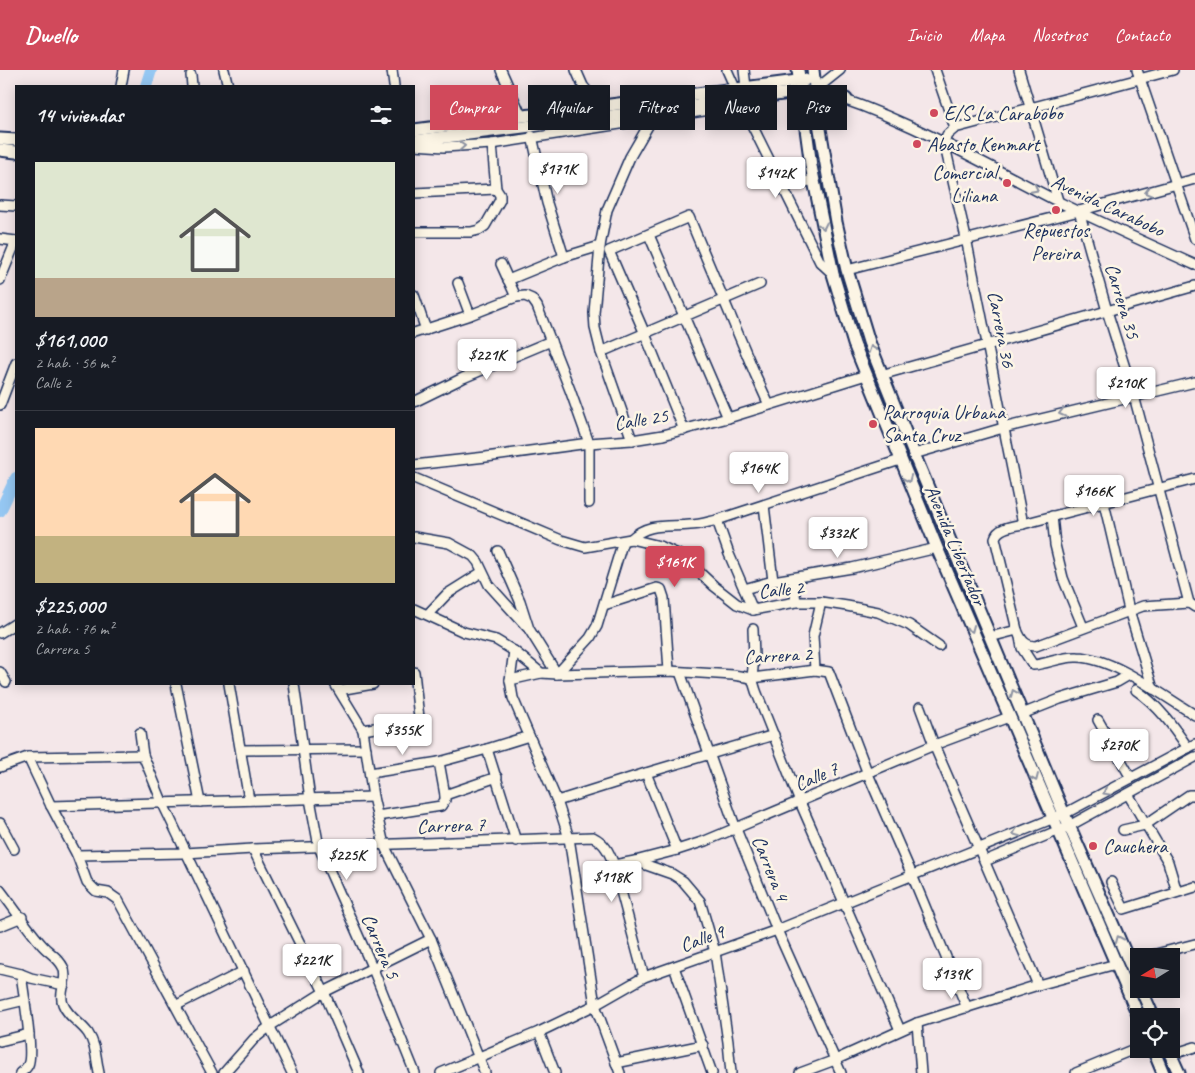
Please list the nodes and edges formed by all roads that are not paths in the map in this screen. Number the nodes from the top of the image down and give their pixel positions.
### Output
1 (124, 70) edge
2 (224, 70) edge
3 (392, 70) edge
4 (501, 70) edge
5 (576, 70) edge
6 (727, 70) edge
7 (744, 70) edge
8 (840, 70) edge
9 (935, 70) edge
10 (1019, 70) edge
11 (1137, 70) edge
12 (1173, 70) edge
13 (816, 72) edge
14 (191, 75) dead end
15 (1139, 80) junction
16 (799, 81) edge
17 (121, 85) edge
18 (192, 85) edge
19 (228, 85) edge
20 (394, 85) edge
21 (583, 85) edge
22 (738, 85) edge
23 (740, 85) edge
24 (760, 85) edge
25 (816, 85) edge
26 (822, 85) edge
27 (705, 91) edge
28 (787, 93) joint
29 (777, 96) edge
30 (847, 99) edge
31 (610, 104) edge
32 (1030, 108) junction
33 (528, 114) edge
34 (520, 115) junction
35 (620, 122) edge
36 (955, 128) junction
37 (415, 130) edge
38 (646, 130) edge
39 (754, 130) edge
40 (821, 130) edge
41 (532, 136) junction
42 (0, 139) edge
43 (15, 140) edge
44 (415, 141) edge
45 (944, 142) junction
46 (492, 144) junction
47 (415, 145) edge
48 (0, 150) edge
49 (15, 152) edge
50 (1195, 179) edge
51 (814, 181) junction
52 (781, 183) junction
53 (1176, 184) junction
54 (496, 189) junction
55 (415, 193) edge
56 (1058, 201) junction
57 (0, 205) edge
58 (15, 206) edge
59 (1079, 211) junction
60 (1061, 214) junction
61 (415, 232) edge
62 (649, 235) junction
63 (966, 238) junction
64 (0, 239) edge
65 (1195, 239) edge
66 (15, 241) edge
67 (15, 243) edge
68 (600, 246) junction
69 (564, 257) junction
70 (501, 264) dead end
71 (1195, 265) edge
72 (847, 270) junction
73 (833, 274) junction
74 (0, 280) edge
75 (508, 280) junction
76 (458, 283) dead end
77 (760, 284) dead end
78 (1195, 286) edge
79 (516, 297) junction
80 (415, 298) edge
81 (723, 300) junction
82 (1108, 311) junction
83 (470, 315) junction
84 (684, 317) junction
85 (426, 330) junction
86 (415, 334) edge
87 (645, 334) junction
88 (551, 341) junction
89 (988, 344) junction
90 (600, 352) junction
91 (15, 366) edge
92 (866, 375) junction
93 (881, 375) junction
94 (1195, 382) edge
95 (1134, 396) junction
96 (415, 402) edge
97 (0, 405) edge
98 (769, 405) junction
99 (728, 418) junction
100 (1004, 428) junction
101 (684, 430) junction
102 (632, 440) junction
103 (588, 443) junction
104 (914, 454) junction
105 (900, 460) junction
106 (415, 465) edge
107 (415, 478) edge
108 (1195, 479) edge
109 (1159, 488) junction
110 (588, 503) dead end
111 (1104, 503) junction
112 (764, 505) junction
113 (1052, 516) junction
114 (717, 520) junction
115 (1023, 524) junction
116 (415, 537) edge
117 (627, 540) junction
118 (937, 548) junction
119 (498, 551) dead end
120 (482, 572) junction
121 (793, 578) junction
122 (773, 581) junction
123 (744, 589) junction
124 (796, 602) junction
125 (822, 602) junction
126 (604, 605) junction
127 (1192, 605) edge
128 (415, 609) edge
129 (753, 610) junction
130 (1129, 610) junction
131 (428, 614) junction
132 (15, 624) edge
133 (1083, 628) junction
134 (529, 629) junction
135 (753, 629) dead end
136 (0, 633) edge
137 (1019, 634) junction
138 (990, 637) junction
139 (939, 646) dead end
140 (514, 651) junction
141 (815, 670) junction
142 (669, 671) junction
143 (0, 672) edge
144 (680, 672) junction
145 (541, 673) junction
146 (557, 674) junction
147 (1129, 675) junction
148 (752, 678) junction
149 (510, 680) junction
150 (6, 682) dead end
151 (415, 684) edge
152 (176, 685) edge
153 (229, 685) edge
154 (294, 685) edge
155 (362, 685) edge
156 (337, 687) edge
157 (1153, 689) junction
158 (1136, 690) dead end
159 (920, 707) dead end
160 (1022, 714) junction
161 (1195, 715) edge
162 (1008, 717) junction
163 (1098, 720) dead end
164 (363, 730) junction
165 (140, 733) dead end
166 (774, 735) junction
167 (529, 736) junction
168 (934, 745) junction
169 (1192, 746) edge
170 (366, 749) junction
171 (487, 749) junction
172 (242, 750) junction
173 (304, 750) junction
174 (143, 755) junction
175 (710, 755) junction
176 (28, 757) junction
177 (1195, 757) edge
178 (440, 762) junction
179 (0, 767) edge
180 (370, 773) junction
181 (646, 773) junction
182 (868, 774) junction
183 (497, 777) junction
184 (1131, 778) junction
185 (1128, 794) junction
186 (445, 795) junction
187 (1195, 795) edge
188 (373, 797) junction
189 (310, 799) junction
190 (249, 800) junction
191 (200, 802) junction
192 (556, 802) junction
193 (800, 802) junction
194 (163, 804) junction
195 (52, 806) junction
196 (377, 816) junction
197 (1058, 816) junction
198 (0, 823) edge
199 (1145, 825) junction
200 (1064, 828) junction
201 (736, 829) junction
202 (1123, 830) dead end
203 (569, 838) junction
204 (516, 841) junction
205 (384, 845) junction
206 (319, 847) junction
207 (980, 848) junction
208 (14, 849) dead end
209 (253, 849) junction
210 (678, 850) junction
211 (185, 853) junction
212 (78, 855) junction
213 (635, 860) junction
214 (985, 861) junction
215 (614, 865) junction
216 (912, 875) junction
217 (1111, 882) dead end
218 (1195, 887) edge
219 (0, 890) edge
220 (1177, 892) junction
221 (844, 903) junction
222 (22, 917) junction
223 (0, 926) edge
224 (777, 930) junction
225 (431, 939) junction
226 (1195, 944) edge
227 (1179, 948) edge
228 (715, 952) junction
229 (1130, 952) edge
230 (1116, 964) junction
231 (674, 967) junction
232 (0, 968) edge
233 (373, 969) junction
234 (244, 971) junction
235 (21, 974) junction
236 (644, 978) junction
237 (64, 985) junction
238 (1038, 985) junction
239 (324, 992) junction
240 (25, 1000) junction
241 (176, 1005) junction
242 (595, 1005) junction
243 (0, 1006) edge
244 (967, 1008) junction
245 (1135, 1008) edge
246 (917, 1023) junction
247 (270, 1026) junction
248 (900, 1030) junction
249 (538, 1032) junction
250 (29, 1034) junction
251 (0, 1041) edge
252 (703, 1045) junction
253 (1195, 1047) edge
254 (1180, 1050) edge
255 (1130, 1051) edge
256 (479, 1058) junction
257 (1156, 1058) edge
258 (1172, 1058) edge
259 (835, 1060) junction
260 (616, 1063) junction
261 (20, 1073) edge
262 (100, 1073) edge
263 (212, 1073) edge
264 (224, 1073) edge
265 (292, 1073) edge
266 (359, 1073) edge
267 (415, 1073) edge
268 (441, 1073) edge
269 (485, 1073) edge
270 (555, 1073) edge
271 (620, 1073) edge
272 (712, 1073) edge
273 (731, 1073) edge
274 (800, 1073) edge
275 (840, 1073) edge
276 (921, 1073) edge
277 (1076, 1073) edge
278 (1163, 1073) edge
279 (1179, 1073) edge

1 - 17 street
2 - 19 street
3 - 20 street
4 - 34 street
5 - 21 street
6 - 22 street
7 - 23 street
8 - 26 street
9 - 36 street
10 - 32 street
11 - 15 street
12 - 15 street
13 - 16 main road
13 - 25 main road, Avenida Libertador
14 - 18 street
15 - 32 street
15 - 53 street
16 - 24 main road
16 - 51 main road, Avenida Libertador
27 - 31 main road
28 - 29 street
28 - 44 main road
30 - 45 street, Avenida Carabobo
32 - 36 street
32 - 56 street
33 - 34 main road
34 - 37 main road
35 - 41 street
36 - 45 street
38 - 68 street
39 - 52 street
40 - 72 main road, Avenida Libertador
41 - 46 street
41 - 69 street
42 - 43 main road
45 -> 56 street, Avenida Carabobo
45 - 63 street, Carrera 36
47 -> 46 street
46 - 54 street
48 - 49 main road
50 - 53 street
51 - 52 street
51 -> 73 main road, Avenida Libertador
52 - 73 street
53 -> 59 street
53 - 65 street
54 - 55 street
54 - 61 street
56 - 59 street, Avenida Carabobo
56 - 60 street
57 - 58 street
59 - 60 street
59 - 71 street, Avenida Carabobo
59 - 82 street, Carrera 35
60 - 63 street
62 - 81 street
62 - 84 street
62 - 87 street
63 - 72 street
63 - 89 street, Carrera 36
64 - 66 street
67 - 74 street
68 - 69 street
68 - 90 street
69 - 75 street
70 - 75 street
93 -> 72 main road, Avenida Libertador
73 - 92 main road, Avenida Libertador
75 - 79 street
76 - 83 street
77 - 81 street
78 - 82 street
79 - 83 street
79 - 88 street
80 - 85 street
81 - 84 street
81 - 98 street
82 - 89 street
82 - 95 street, Carrera 35
83 - 85 street
84 - 87 street
84 - 99 street
85 - 86 street
87 - 90 street
87 - 101 street
88 - 96 street
88 - 103 street
89 - 93 street
89 - 100 street, Carrera 36
90 - 102 street
91 - 97 street
92 - 98 street, Calle 25
92 - 105 main road, Avenida Libertador
93 - 104 main road, Avenida Libertador
94 - 95 street
95 -> 100 street
95 - 109 street, Carrera 35
98 - 99 street, Calle 25
99 - 101 street, Calle 25
100 - 104 street
100 - 115 street, Carrera 36
101 - 102 street, Calle 25
102 - 103 street, Calle 25
103 - 106 street, Calle 25
103 - 110 street
104 - 138 main road, Avenida Libertador
105 - 112 street
105 -> 118 main road, Avenida Libertador
107 - 117 street, Calle 2
108 - 109 street
109 - 111 street
109 - 127 street, Carrera 35
111 - 113 street
111 - 130 street
112 - 114 street
112 - 122 street
113 - 115 street
113 - 133 street
114 - 117 street
114 - 123 street
115 - 137 street
116 - 120 street
117 - 126 street
117 - 129 street, Calle 2
118 - 121 street
118 -> 162 main road, Avenida Libertador
119 - 134 street
120 - 131 street
120 - 134 street
121 - 122 street
121 - 124 street
122 - 123 street
123 - 129 street
124 - 125 street, Calle 2
124 - 129 street, Calle 2
125 - 139 street, Calle 2
125 - 141 street
126 - 142 street
126 - 146 street
127 - 130 street
128 - 131 street
130 - 133 street
130 - 157 street
131 - 140 street
132 - 136 street
133 - 137 street
134 - 146 street
135 - 148 street
137 - 138 street
137 - 147 street
160 -> 138 main road, Avenida Libertador
140 - 145 street
140 - 149 street
141 - 148 street, Carrera 2
141 - 182 street, Carrera 2
142 - 144 street, Carrera 2
142 - 146 street, Carrera 2
143 - 150 street
144 - 148 street, Carrera 2
144 - 175 street, Carrera 4
145 - 146 street, Carrera 2
145 - 149 street, Carrera 2
147 - 157 street
147 - 160 street
148 - 166 street
149 - 167 street
151 - 164 street
152 - 191 street
153 - 172 street
154 - 173 street, Carrera 5
155 - 156 street
156 - 164 street
157 - 161 street
158 - 169 street
159 - 168 street
160 - 197 main road, Avenida Libertador
162 - 168 street, Calle 7
162 -> 197 main road, Avenida Libertador
163 - 184 street
164 - 170 street
165 - 174 street
166 - 175 street
166 - 193 street
167 - 171 street
167 - 192 street
168 - 182 street, Calle 7
168 - 207 street
169 - 184 street, Calle 9
170 - 173 street
170 - 180 street
171 - 178 street
171 - 183 street
172 - 173 street
172 - 190 street
173 - 189 street, Carrera 5
174 - 176 street
174 - 194 street
175 - 181 street
175 - 201 street, Carrera 4
176 - 179 street
176 - 195 street
177 - 185 street
178 - 180 street
178 - 186 street
180 - 188 street
181 - 192 street
181 - 210 street
182 - 193 street, Calle 7
182 - 216 street, Carrera 2
183 - 186 street
183 - 204 street
184 -> 197 street, Calle 9
185 - 199 street
185 - 200 street
186 - 196 street
187 - 199 street
188 - 189 street
188 - 196 street
189 - 190 street
189 - 206 street, Carrera 5
190 - 191 street
191 - 194 street
192 - 203 street
193 - 201 street, Calle 7
193 - 221 street
194 - 195 street
194 - 211 street
195 - 212 street
196 - 205 street
197 - 200 main road, Avenida Libertador
197 -> 207 street, Calle 9
198 - 208 street
199 - 202 street
199 - 220 street
200 - 214 street
229 -> 200 main road, Avenida Libertador
200 - 230 main road, Avenida Libertador
201 - 210 street, Calle 7
201 - 224 street, Carrera 4
203 - 204 street, Carrera 7
203 - 215 street, Carrera 7
203 - 242 street
204 - 205 street, Carrera 7
205 - 206 street, Carrera 7
205 - 225 street
206 - 209 street, Carrera 7
206 - 233 street, Carrera 5
207 - 214 street
207 - 216 street, Calle 9
209 - 211 street, Carrera 7
209 - 239 street
210 - 213 street, Calle 7
211 - 212 street, Carrera 7
211 - 234 street
212 - 241 street
213 - 215 street
213 - 228 street
214 - 238 street
215 - 236 street
216 - 221 street, Calle 9
216 - 244 street, Carrera 2
217 - 220 street
218 - 220 street
219 - 222 street
221 - 224 street, Calle 9
221 - 248 street
222 - 223 street
222 - 237 street
224 - 228 street, Calle 9
224 - 259 street, Carrera 4
225 - 233 street
225 - 256 street
226 - 227 street
228 - 231 street, Calle 9
228 - 273 street
230 - 238 street
230 - 245 main road, Avenida Libertador
231 - 236 street, Calle 9
231 - 252 street
232 - 235 street
233 - 239 street
233 - 267 street, Carrera 5
234 - 241 street
234 - 247 street
235 - 237 street
235 - 240 street
236 - 242 street, Calle 9
237 - 262 street
238 - 244 street
239 - 247 street
239 - 266 street
240 - 243 street
240 - 250 street
241 - 263 street
242 - 249 street, Calle 9
242 - 260 street
244 - 246 street
246 - 248 street
246 - 276 street
247 - 264 street
247 - 265 street
248 - 259 street
249 - 256 street, Calle 9
249 - 270 street
250 - 251 street
250 - 261 street
252 - 260 street
252 - 272 street
253 - 254 street
255 - 277 street
256 - 268 street, Calle 9
256 - 269 street
257 - 278 main road
258 - 279 main road
259 - 274 street
259 - 275 street, Carrera 4
260 - 271 street

